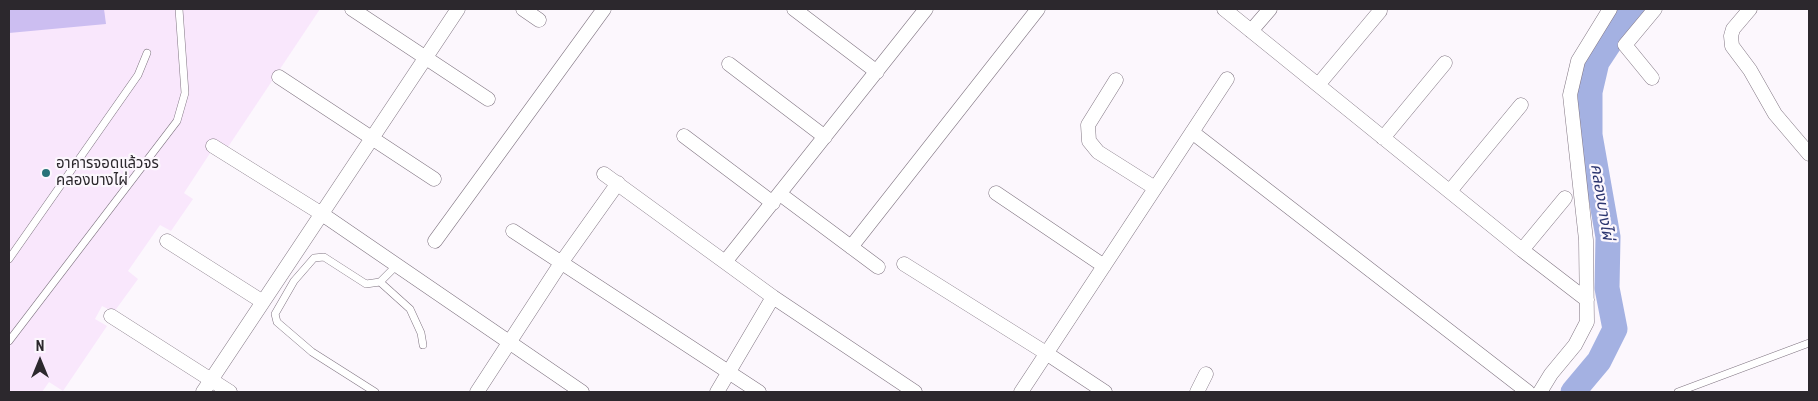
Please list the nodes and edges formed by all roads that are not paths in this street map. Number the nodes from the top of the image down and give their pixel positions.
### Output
1 (179, 9) edge
2 (352, 9) edge
3 (458, 9) edge
4 (523, 9) edge
5 (604, 9) edge
6 (794, 9) edge
7 (926, 9) edge
8 (1038, 9) edge
9 (1224, 9) edge
10 (1270, 9) edge
11 (1610, 9) edge
12 (1655, 9) edge
13 (1750, 9) edge
14 (1380, 11) dead end
15 (539, 20) dead end
16 (1251, 31) junction
17 (148, 53) dead end
18 (427, 56) junction
19 (1445, 63) dead end
20 (729, 64) dead end
21 (876, 72) junction
22 (279, 77) dead end
23 (1652, 78) dead end
24 (1227, 79) dead end
25 (1116, 80) dead end
26 (1318, 85) junction
27 (488, 99) dead end
28 (1521, 105) dead end
29 (1192, 132) junction
30 (684, 136) dead end
31 (373, 137) junction
32 (825, 137) junction
33 (1383, 138) junction
34 (213, 146) dead end
35 (1809, 154) edge
36 (604, 174) dead end
37 (434, 179) dead end
38 (618, 184) junction
39 (1155, 188) junction
40 (1450, 191) junction
41 (996, 193) dead end
42 (776, 198) junction
43 (1565, 198) dead end
44 (322, 214) junction
45 (513, 232) dead end
46 (167, 241) dead end
47 (435, 241) dead end
48 (851, 247) junction
49 (1522, 250) junction
50 (9, 259) edge
51 (724, 262) junction
52 (561, 263) junction
53 (904, 264) dead end
54 (396, 265) junction
55 (1104, 266) junction
56 (878, 267) dead end
57 (380, 282) junction
58 (773, 297) junction
59 (1587, 300) junction
60 (263, 302) junction
61 (111, 316) dead end
62 (9, 341) edge
63 (509, 341) junction
64 (1809, 343) edge
65 (423, 345) dead end
66 (1046, 353) junction
67 (729, 372) junction
68 (1206, 374) dead end
69 (211, 380) junction
70 (203, 392) edge
71 (230, 392) edge
72 (375, 392) edge
73 (476, 392) edge
74 (582, 392) edge
75 (718, 392) edge
76 (759, 392) edge
77 (915, 392) edge
78 (1021, 392) edge
79 (1105, 392) edge
80 (1197, 392) edge
81 (1528, 392) edge
82 (1540, 392) edge
83 (1678, 392) edge

1 - 62 lane
2 - 18 street
3 - 18 street
4 - 15 street
5 - 47 street
6 - 21 street
7 - 21 street
8 - 48 street
9 - 16 street
10 - 16 street
11 - 59 street
12 - 23 street
13 - 35 street
14 - 26 street
16 - 26 street
17 - 50 lane
18 - 27 street
18 - 31 street
19 - 33 street
20 - 32 street
21 - 32 street
22 - 31 street
24 - 29 street
25 - 39 street
26 - 33 street
28 - 40 street
29 - 39 street
29 - 81 street
30 - 42 street
31 - 37 street
31 - 44 street
32 - 42 street
33 - 40 street
34 - 44 street
36 - 38 street
38 - 51 street
38 - 52 street
39 - 55 street
40 - 49 street
41 - 55 street
42 - 48 street
42 - 51 street
43 - 49 street
44 - 54 street
44 - 60 street
45 - 52 street
46 - 60 street
48 - 56 street
49 - 59 street
51 - 58 street
52 - 63 street
52 - 67 street
53 - 66 street
54 - 57 lane
54 - 63 street
55 - 66 street
57 - 65 lane
57 - 72 lane
58 - 67 street
58 - 77 street
59 - 82 street
60 - 69 street
61 - 69 street
63 - 73 street
63 - 74 street
64 - 83 lane
66 - 78 street
66 - 79 street
67 - 75 street
67 - 76 street
68 - 80 street
69 - 70 street
69 - 71 street

